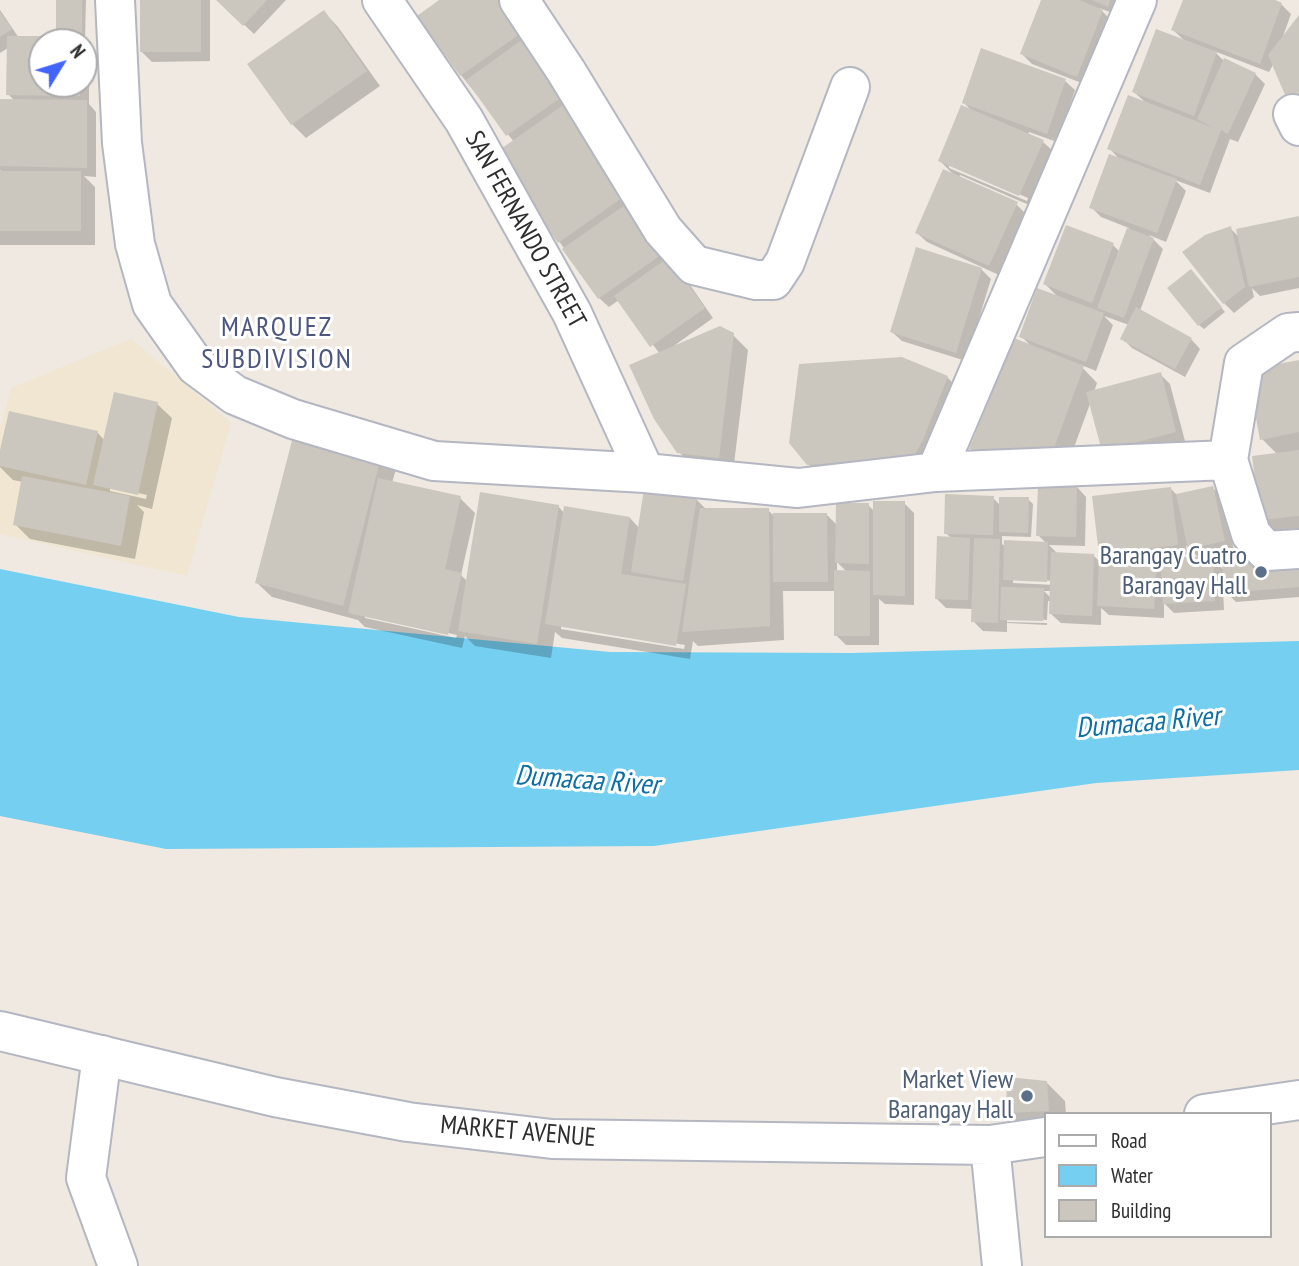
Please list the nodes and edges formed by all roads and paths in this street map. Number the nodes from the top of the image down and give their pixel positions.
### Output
1 (115, 0) edge
2 (382, 0) edge
3 (519, 0) edge
4 (1137, 0) edge
5 (850, 88) dead end
6 (1299, 332) edge
7 (1228, 460) junction
8 (936, 472) junction
9 (645, 473) junction
10 (1299, 549) edge
11 (0, 1031) edge
12 (102, 1055) junction
13 (1299, 1100) edge
14 (1217, 1112) edge
15 (1044, 1137) edge
16 (990, 1144) junction
17 (118, 1266) edge
18 (1002, 1266) edge

1 - 9 street
2 - 9 street, SAN FERNANDO STREET
3 - 5 street
4 - 8 street
6 - 7 street
7 - 8 street
7 - 10 street
8 - 9 street
11 - 12 street, MARKET AVENUE
12 - 16 street, MARKET AVENUE
12 - 17 street
13 - 14 street
15 - 16 street, MARKET AVENUE
16 - 18 street

